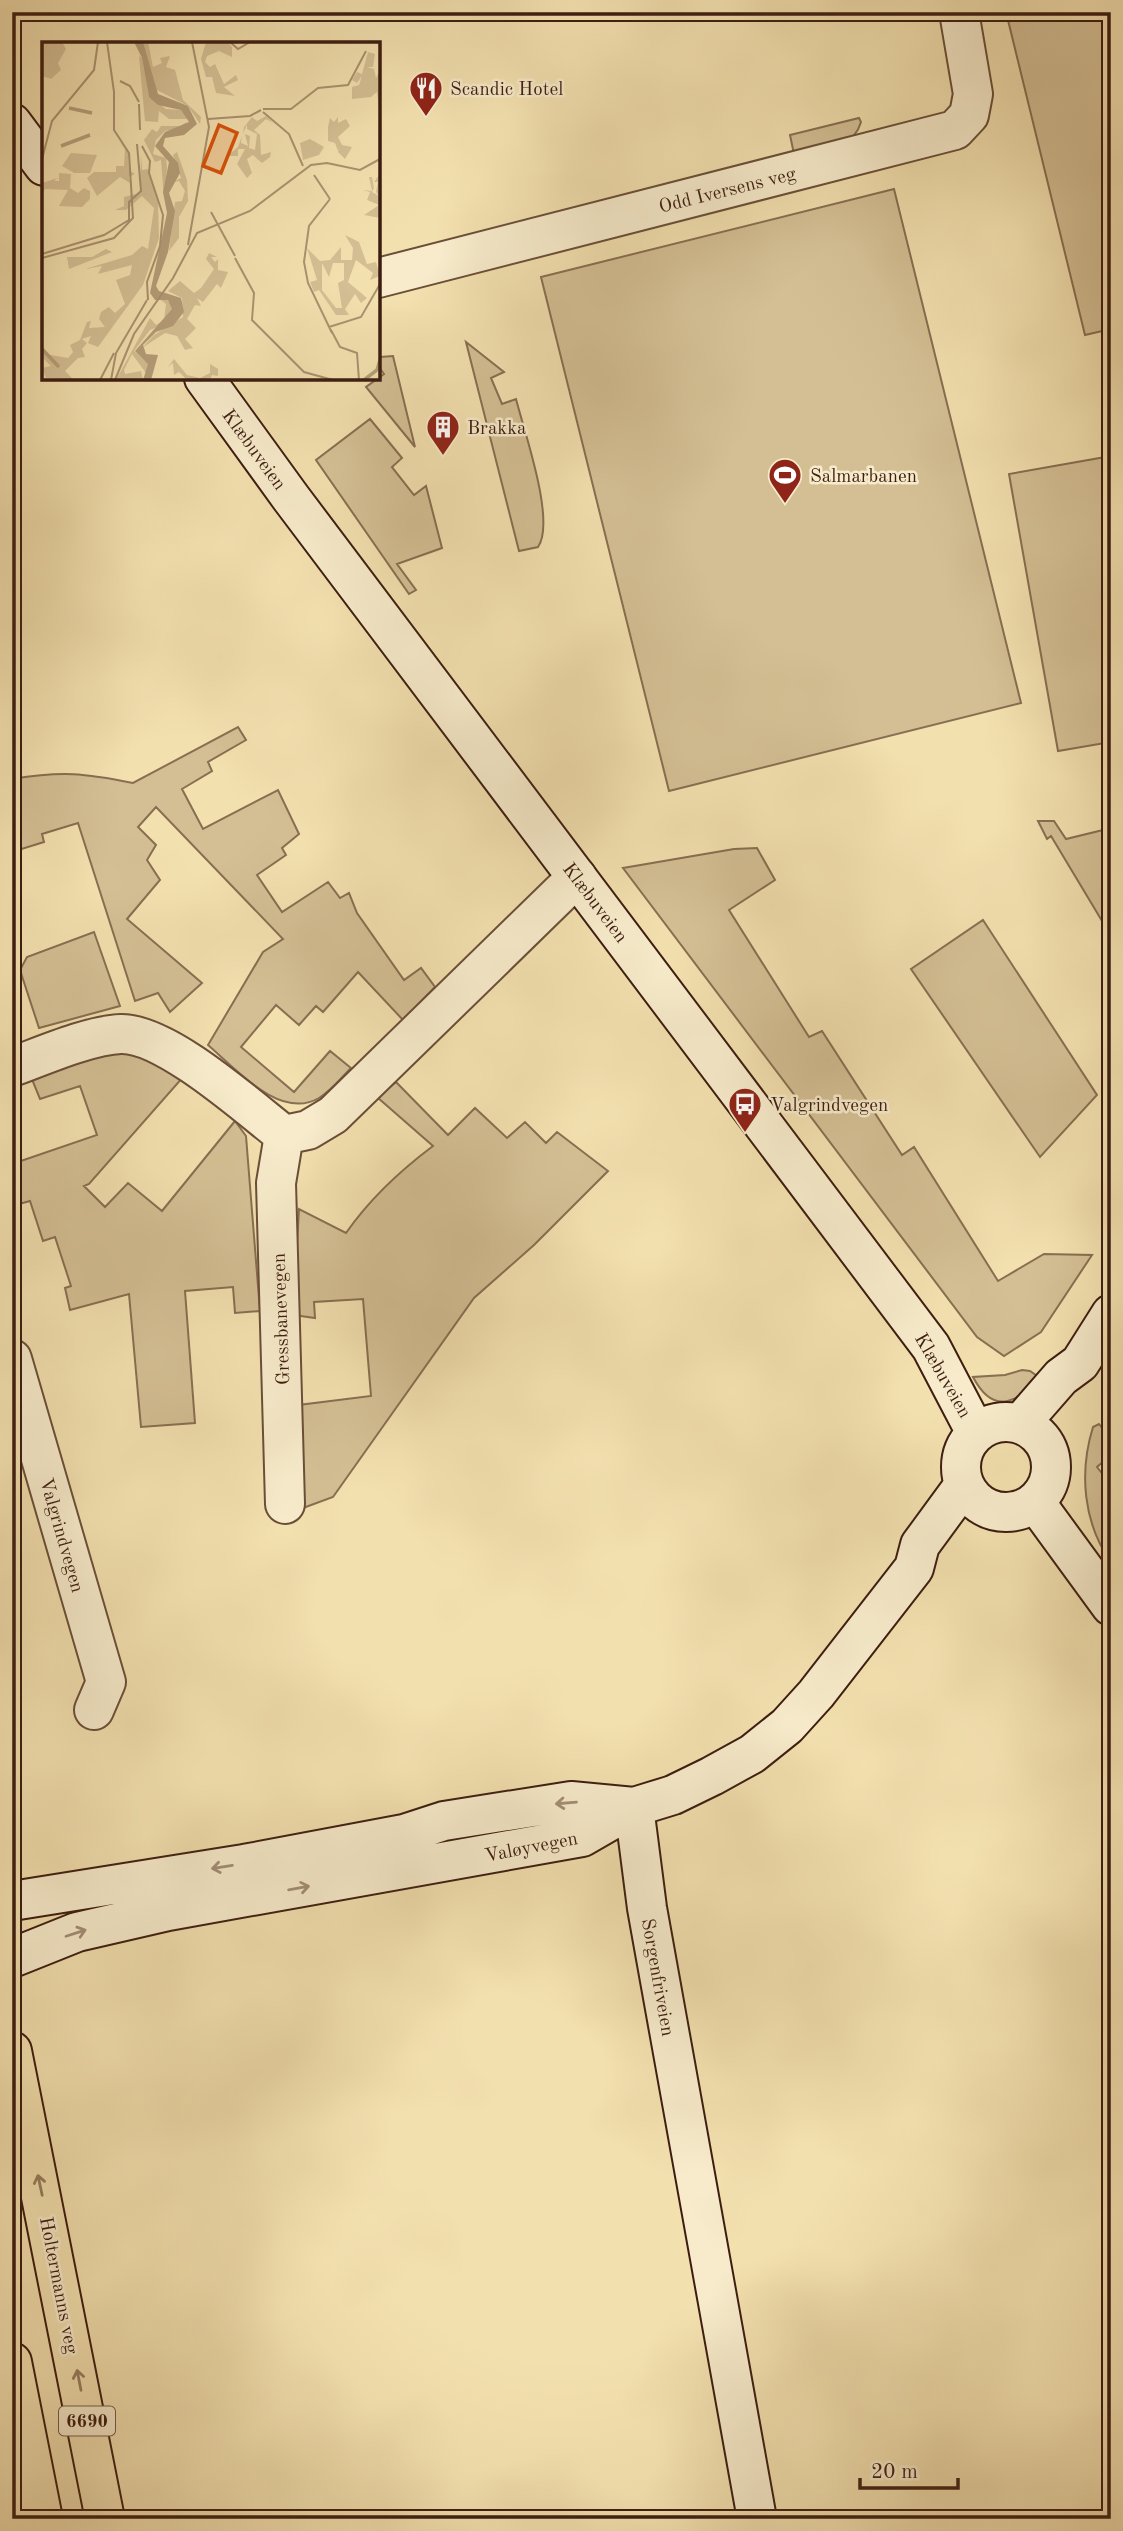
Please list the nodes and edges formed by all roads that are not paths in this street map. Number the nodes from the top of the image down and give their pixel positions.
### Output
1 (959, 12) edge
2 (12, 123) edge
3 (42, 163) edge
4 (380, 277) edge
5 (205, 380) edge
6 (577, 877) junction
7 (12, 1067) edge
8 (284, 1135) junction
9 (1111, 1314) edge
10 (12, 1359) edge
11 (976, 1433) junction
12 (1032, 1433) junction
13 (976, 1497) junction
14 (1035, 1502) junction
15 (285, 1504) dead end
16 (1111, 1606) edge
17 (94, 1710) dead end
18 (634, 1807) junction
19 (12, 1901) edge
20 (12, 1958) edge
21 (12, 2051) edge
22 (12, 2362) edge
23 (43, 2519) edge
24 (105, 2519) edge
25 (757, 2519) edge

1 - 4 street, Odd Iversens veg
2 - 3 street
5 - 6 street, Klæbuveien
6 - 8 street
6 - 11 street, Klæbuveien
7 - 8 street
8 - 15 street, Gressbanevegen
9 - 12 street
10 - 17 street, Valgrindvegen
11 - 12 street
11 - 13 street
12 - 14 street
13 - 14 street
13 - 18 street
14 - 16 street
18 -> 19 street, Valøyvegen
20 -> 18 street, Valøyvegen
18 - 25 street, Sorgenfriveien
24 -> 21 main road, Holtermanns veg / 6690
22 - 23 main road

